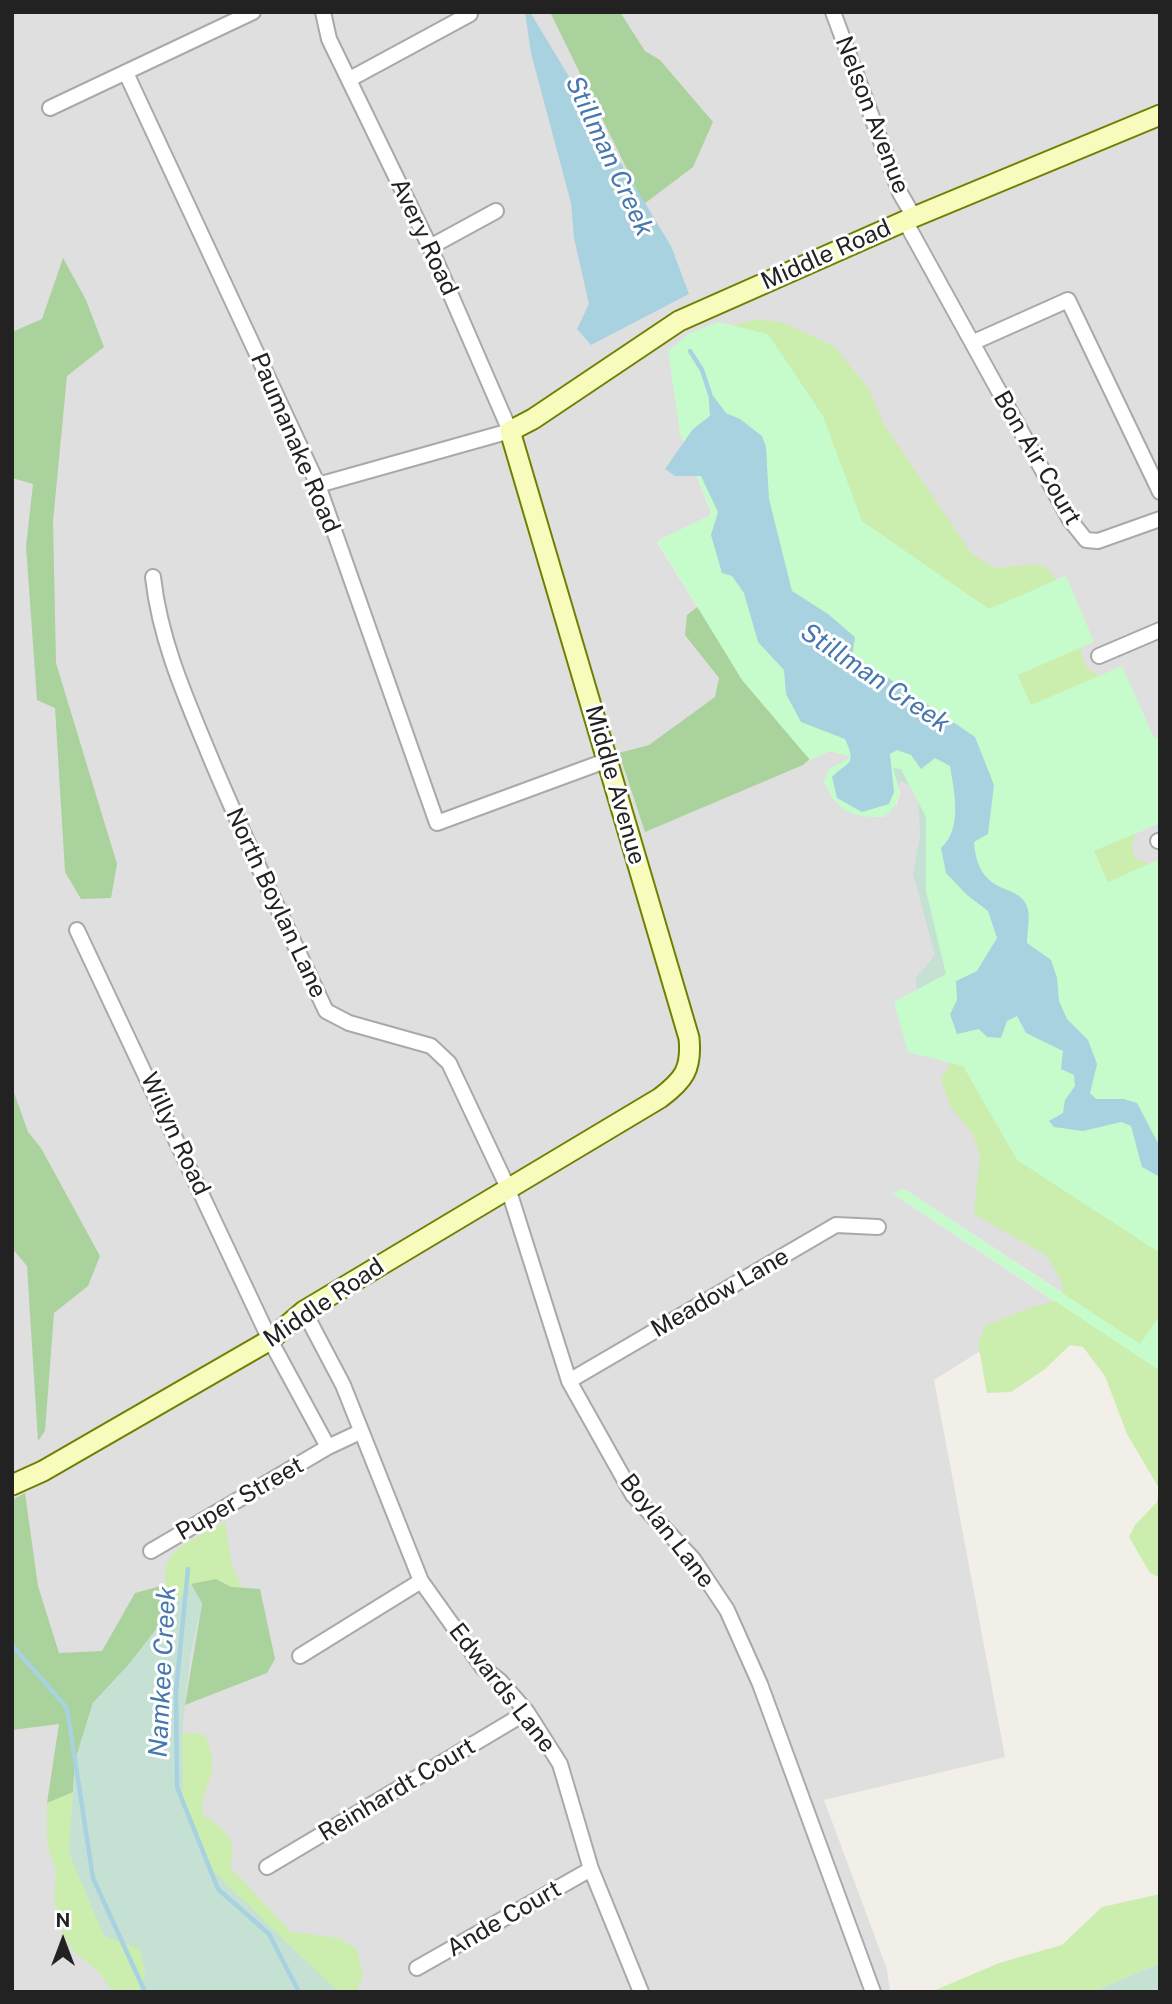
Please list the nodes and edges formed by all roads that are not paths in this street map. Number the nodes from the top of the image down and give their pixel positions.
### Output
1 (253, 12) edge
2 (323, 12) edge
3 (833, 12) edge
4 (470, 14) dead end
5 (126, 73) junction
6 (350, 79) junction
7 (50, 108) dead end
8 (1160, 115) edge
9 (496, 211) dead end
10 (909, 219) junction
11 (430, 247) junction
12 (974, 342) junction
13 (510, 430) junction
14 (318, 485) junction
15 (1160, 492) edge
16 (1160, 519) edge
17 (152, 577) dead end
18 (1160, 630) edge
19 (1098, 656) dead end
20 (608, 760) junction
21 (77, 930) dead end
22 (632, 1115) joint
23 (508, 1188) junction
24 (878, 1227) dead end
25 (304, 1311) junction
26 (270, 1340) junction
27 (569, 1381) junction
28 (360, 1432) junction
29 (328, 1447) junction
30 (12, 1485) edge
31 (151, 1550) dead end
32 (421, 1581) junction
33 (300, 1656) dead end
34 (527, 1712) junction
35 (267, 1867) dead end
36 (591, 1869) junction
37 (417, 1968) dead end
38 (641, 1992) edge
39 (873, 1992) edge

1 - 5 street
2 - 6 street, Avery Road
3 - 10 street, Nelson Avenue
4 - 6 street
5 - 7 street
5 - 14 street, Paumanake Road
6 - 11 street, Avery Road
8 - 10 main road, Middle Road
9 - 11 street
10 - 12 street, Nelson Avenue
10 - 13 main road, Middle Road
11 - 13 street, Avery Road
12 - 15 street
12 - 16 street, Bon Air Court
13 - 14 street
13 - 20 main road, Middle Avenue
14 - 20 street, Paumanake Road
17 - 23 street, North Boylan Lane
18 - 19 street
20 - 22 main road, Middle Avenue
21 - 26 street, Willyn Road
22 - 23 main road, Middle Road
23 - 25 main road, Middle Road
23 - 27 street, Boylan Lane
24 - 27 street, Meadow Lane
25 - 26 main road, Middle Road
25 - 28 street, Edwards Lane
26 - 29 street, Willyn Road
26 - 30 main road, Middle Road
27 - 39 street, Boylan Lane
28 - 29 street
28 - 32 street, Edwards Lane
29 - 31 street, Puper Street
32 - 33 street
32 - 34 street, Edwards Lane
34 - 35 street, Reinhardt Court
34 - 36 street, Edwards Lane
36 - 37 street, Ande Court
36 - 38 street, Edwards Lane

